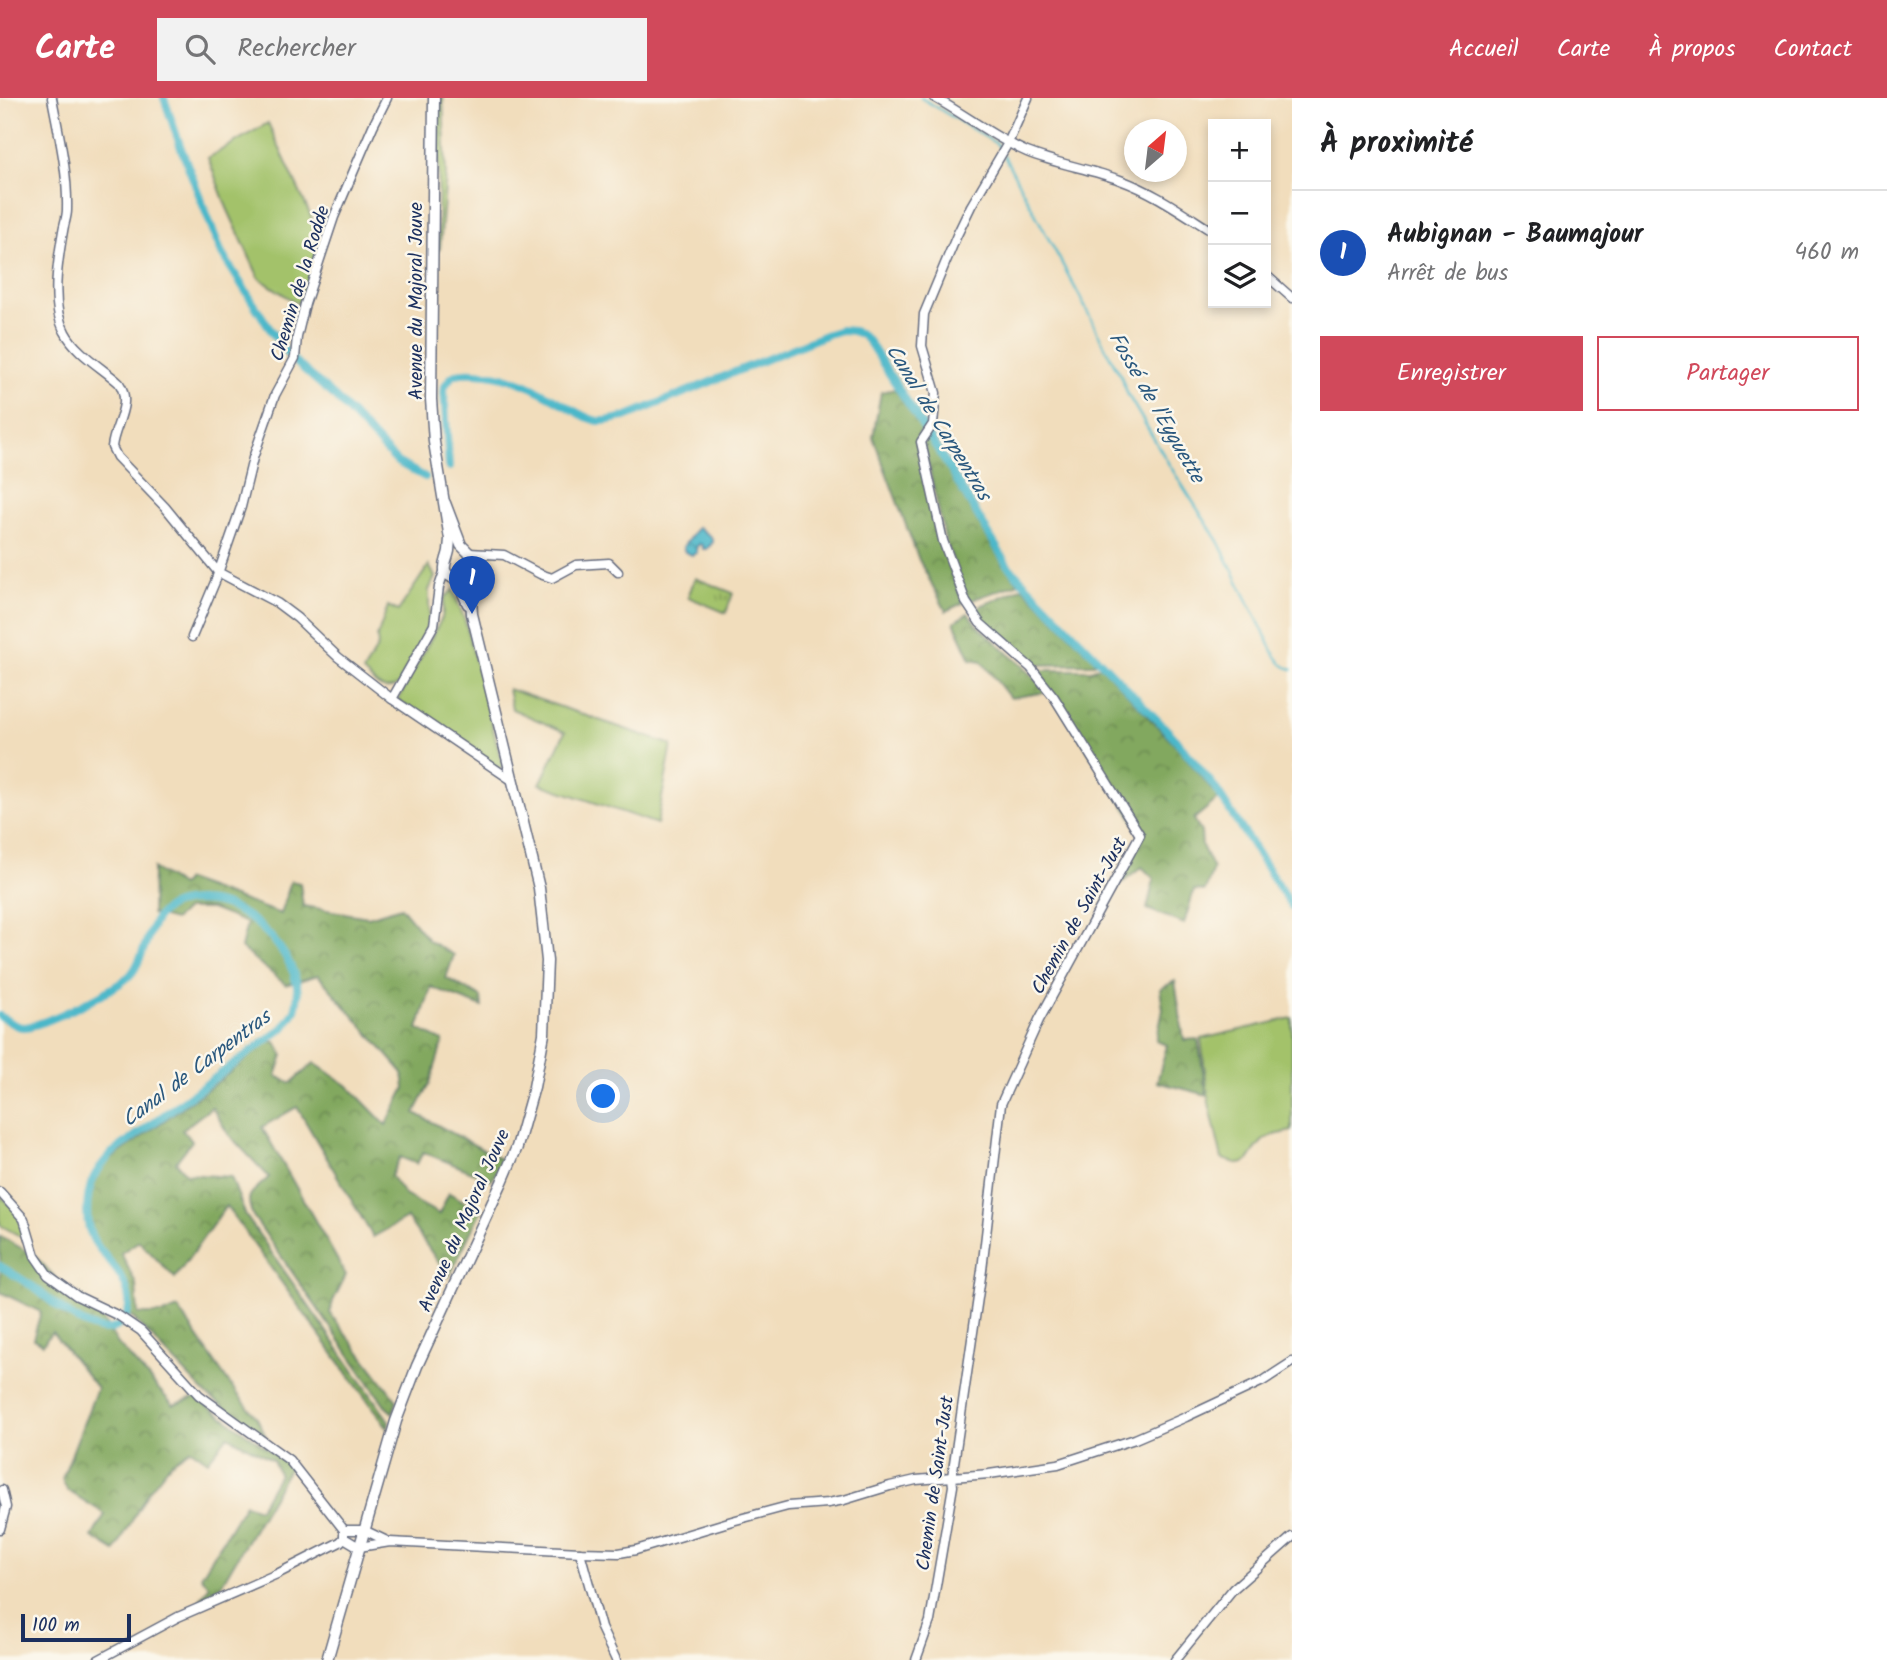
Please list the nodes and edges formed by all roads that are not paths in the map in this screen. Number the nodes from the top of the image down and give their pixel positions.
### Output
1 (52, 98) edge
2 (387, 98) edge
3 (435, 98) edge
4 (934, 98) edge
5 (1028, 98) edge
6 (1008, 143) junction
7 (1208, 229) edge
8 (1271, 279) edge
9 (1292, 298) edge
10 (445, 503) junction
11 (467, 552) junction
12 (449, 554) junction
13 (495, 555) junction
14 (445, 569) junction
15 (474, 570) junction
16 (218, 572) junction
17 (618, 572) dead end
18 (455, 580) junction
19 (438, 596) junction
20 (472, 614) junction
21 (192, 637) dead end
22 (392, 699) junction
23 (514, 781) junction
24 (0, 1192) edge
25 (1292, 1362) edge
26 (952, 1477) junction
27 (2, 1490) edge
28 (0, 1529) edge
29 (364, 1530) junction
30 (344, 1534) junction
31 (1292, 1538) edge
32 (390, 1542) junction
33 (359, 1545) junction
34 (580, 1552) junction
35 (98, 1660) edge
36 (327, 1660) edge
37 (616, 1660) edge
38 (916, 1660) edge
39 (1175, 1660) edge

1 - 16 street
2 - 16 street, Chemin de la Rodde
3 - 10 main road, Avenue du Majoral Jouve
4 - 6 street
5 - 6 street, Chemin de Saint-Just
6 - 7 street
6 - 26 street, Chemin de Saint-Just
8 - 9 street
10 - 11 main road, Avenue du Majoral Jouve
10 - 12 main road, Avenue du Majoral Jouve
11 - 12 main road
11 - 13 street
11 - 15 main road, Avenue du Majoral Jouve
12 - 14 main road, Avenue du Majoral Jouve
13 - 15 street
13 - 17 street
14 - 18 main road, Avenue du Majoral Jouve
14 - 19 street
15 - 18 main road
15 - 20 main road, Avenue du Majoral Jouve
16 - 21 street, Chemin de la Rodde
16 - 22 street
18 - 19 street
18 - 20 main road, Avenue du Majoral Jouve
19 - 22 street
20 - 23 main road, Avenue du Majoral Jouve
22 - 23 street
23 - 29 main road, Avenue du Majoral Jouve
24 - 30 street
25 - 26 street
26 - 34 street
26 - 38 street, Chemin de Saint-Just
27 - 28 street
29 - 30 street
29 - 32 street
29 - 33 main road, Avenue du Majoral Jouve
30 - 33 street
30 - 35 street
31 - 39 street
32 - 33 street
32 - 34 street
33 - 36 main road, Avenue du Majoral Jouve
34 - 37 street

